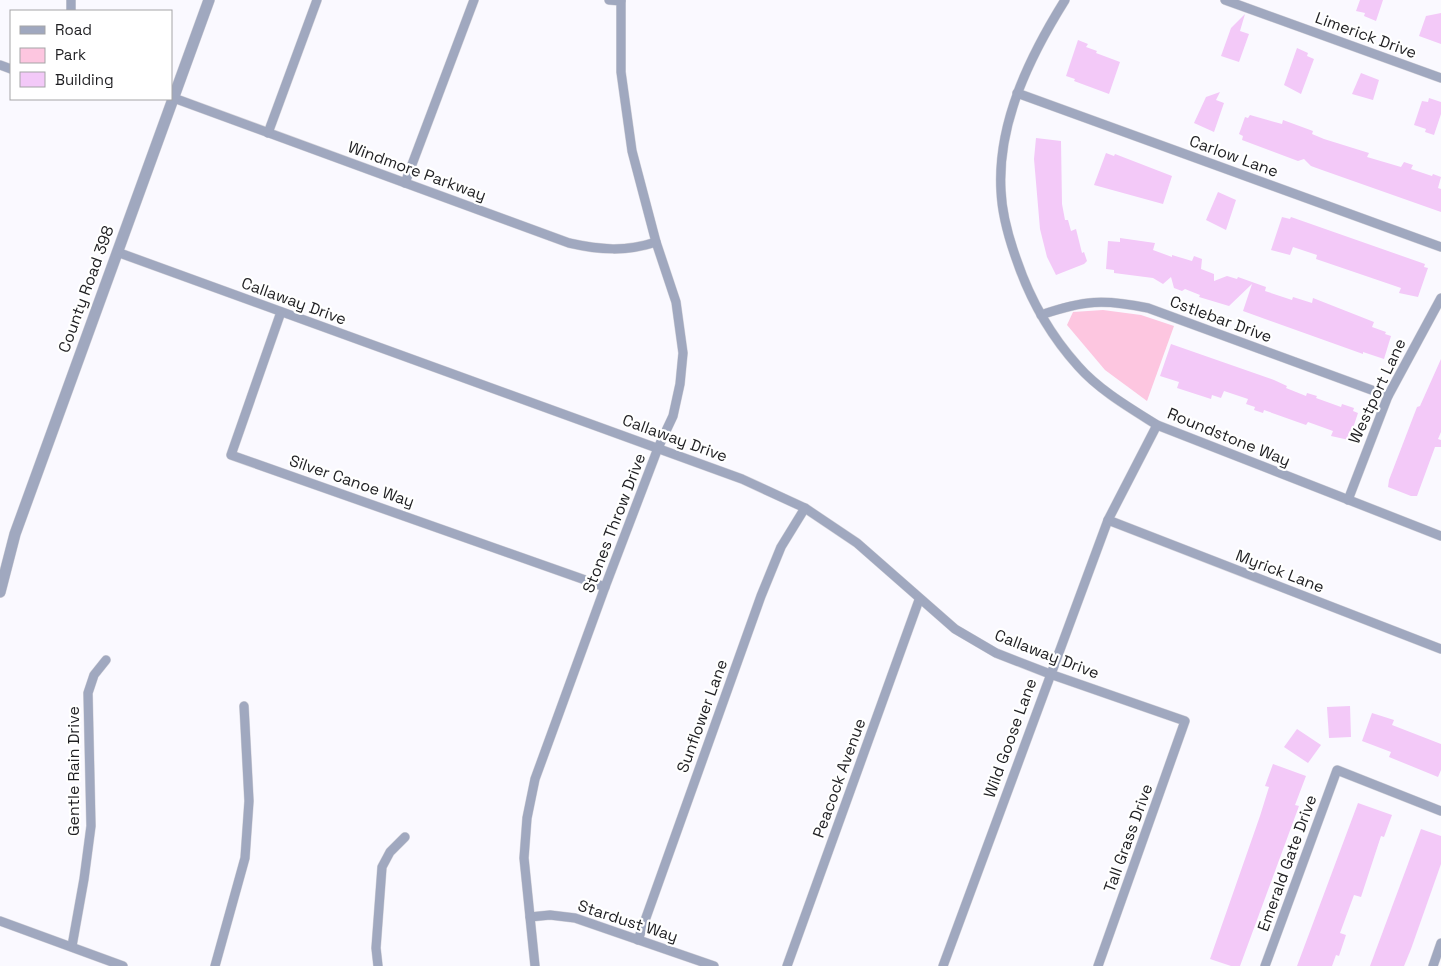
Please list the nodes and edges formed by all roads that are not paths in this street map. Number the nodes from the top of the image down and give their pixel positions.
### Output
1 (209, 0) edge
2 (317, 0) edge
3 (474, 0) edge
4 (609, 0) edge
5 (621, 0) edge
6 (1065, 0) edge
7 (1225, 0) edge
8 (1441, 78) edge
9 (1017, 93) junction
10 (172, 98) edge
11 (171, 100) edge
12 (268, 133) junction
13 (405, 183) junction
14 (656, 242) junction
15 (1441, 247) edge
16 (117, 252) junction
17 (1441, 298) edge
18 (281, 312) junction
19 (1041, 315) junction
20 (1388, 396) junction
21 (1157, 425) junction
22 (658, 448) junction
23 (1348, 500) junction
24 (805, 508) junction
25 (1108, 520) junction
26 (1441, 536) edge
27 (606, 587) junction
28 (0, 592) edge
29 (919, 600) junction
30 (1441, 649) edge
31 (106, 660) dead end
32 (1050, 674) junction
33 (244, 706) dead end
34 (1186, 721) joint
35 (1441, 811) edge
36 (405, 837) dead end
37 (530, 917) junction
38 (0, 921) edge
39 (638, 940) junction
40 (1441, 943) edge
41 (72, 946) junction
42 (123, 966) edge
43 (215, 966) edge
44 (378, 966) edge
45 (536, 966) edge
46 (714, 966) edge
47 (787, 966) edge
48 (943, 966) edge
49 (1098, 966) edge
50 (1265, 966) edge
51 (1433, 966) edge

1 - 10 street, County Road 398
2 - 12 street
3 - 13 street
4 - 5 street
5 - 14 street, Stones Throw Drive
6 - 9 street, Roundstone Way
7 - 8 street, Limerick Drive
9 - 15 street, Carlow Lane
9 - 19 street, Roundstone Way
10 - 12 street, Windmore Parkway
11 - 16 street, County Road 398
12 - 13 street, Windmore Parkway
13 - 14 street, Windmore Parkway
14 - 22 street, Stones Throw Drive
16 - 18 street, Callaway Drive
16 - 28 street, County Road 398
17 - 20 street, Westport Lane
18 - 22 street, Callaway Drive
18 - 27 street, Silver Canoe Way
19 - 20 street, Cstlebar Drive
19 - 21 street, Roundstone Way
20 - 23 street, Westport Lane
21 - 23 street, Roundstone Way
21 - 25 street, Wild Goose Lane
22 - 24 street, Callaway Drive
22 - 27 street, Stones Throw Drive
23 - 26 street, Roundstone Way
24 - 29 street, Callaway Drive
24 - 39 street, Sunflower Lane
25 - 30 street, Myrick Lane
25 - 32 street, Wild Goose Lane
27 - 37 street, Stones Throw Drive
29 - 32 street, Callaway Drive
29 - 47 street, Peacock Avenue
31 - 41 street, Gentle Rain Drive
32 - 34 street, Callaway Drive
32 - 48 street, Wild Goose Lane
33 - 43 street
34 - 49 street, Tall Grass Drive
35 - 50 street, Emerald Gate Drive
36 - 44 street
37 - 39 street, Stardust Way
37 - 45 street, Stones Throw Drive
38 - 41 street
39 - 46 street, Stardust Way
40 - 51 street
41 - 42 street

